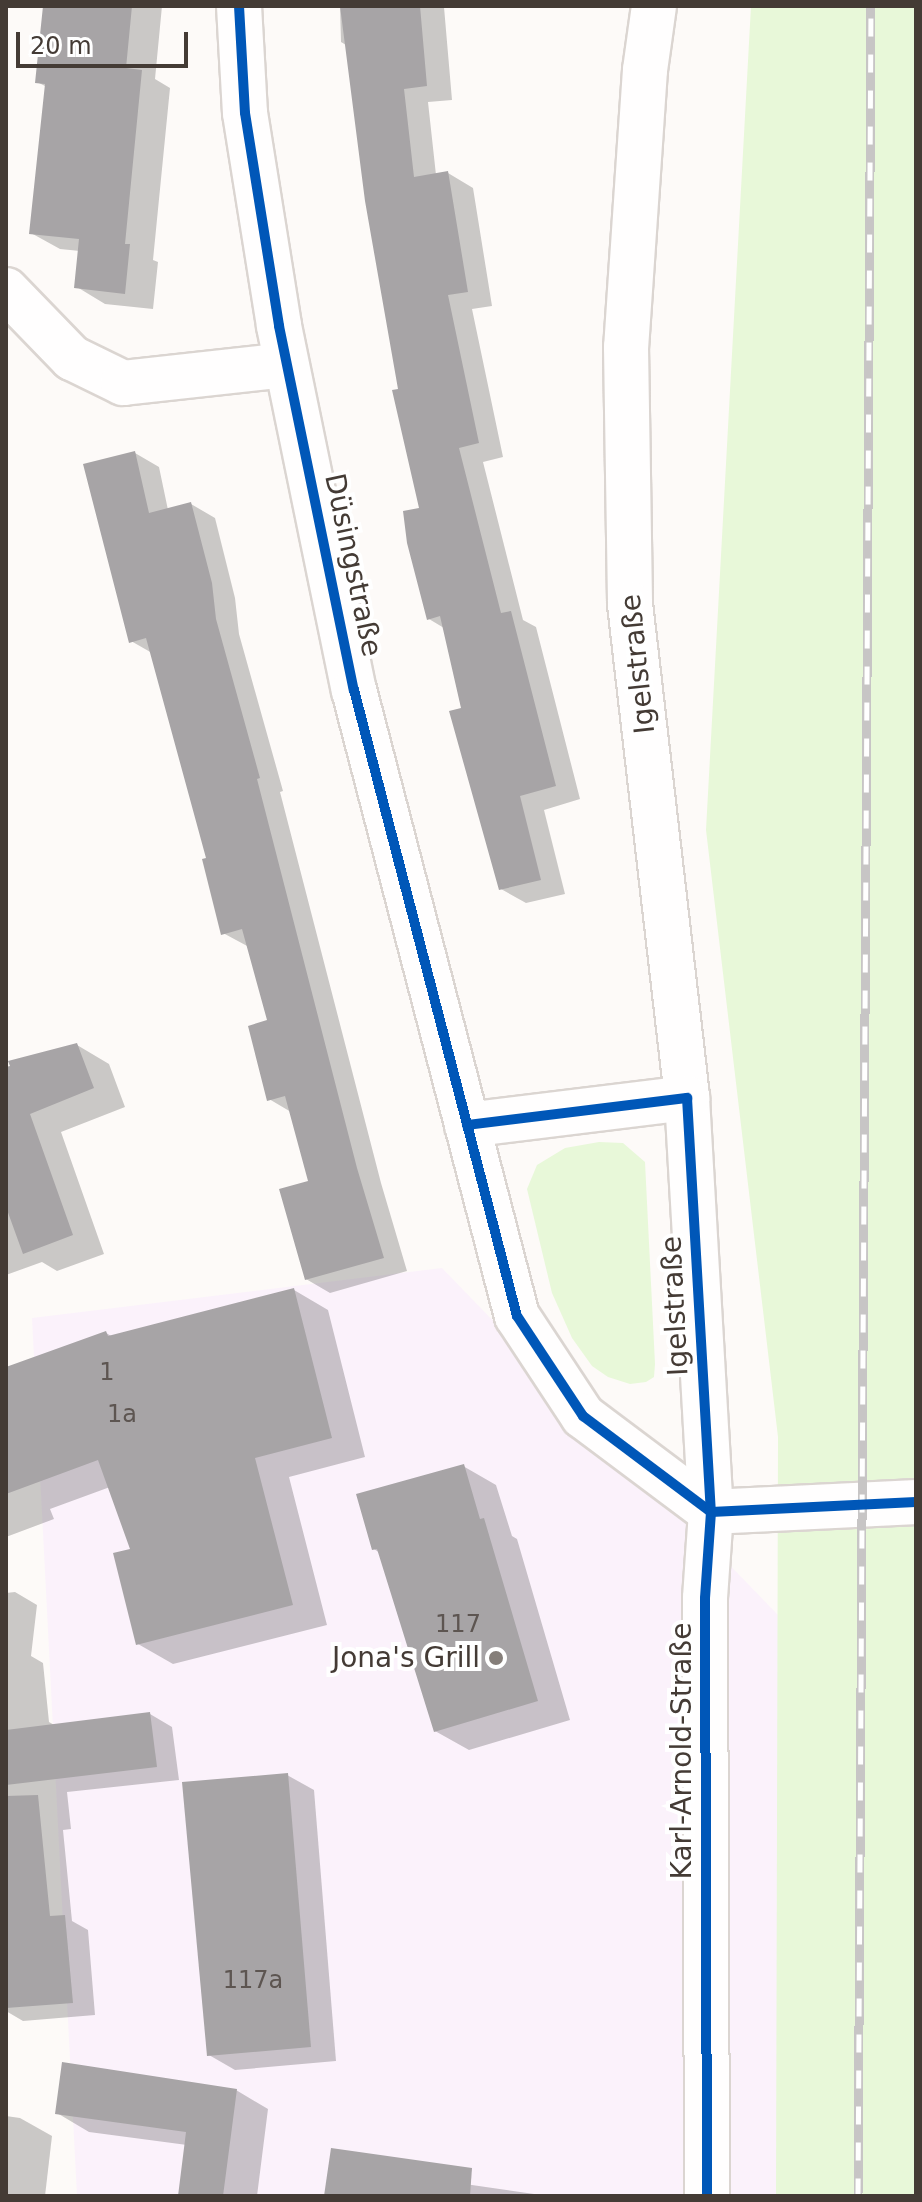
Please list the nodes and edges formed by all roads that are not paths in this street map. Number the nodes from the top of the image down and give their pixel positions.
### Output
1 (239, 6) edge
2 (654, 6) edge
3 (6, 290) edge
4 (286, 365) junction
5 (687, 1098) junction
6 (467, 1125) junction
7 (916, 1502) edge
8 (711, 1512) junction
9 (707, 2196) edge

1 - 4 main road, Düsingstraße
2 - 5 main road, Igelstraße
3 - 4 main road
4 - 6 main road, Düsingstraße
5 - 6 main road
5 - 8 main road, Igelstraße
6 - 8 main road, Düsingstraße
7 - 8 main road
8 - 9 main road, Karl-Arnold-Straße

